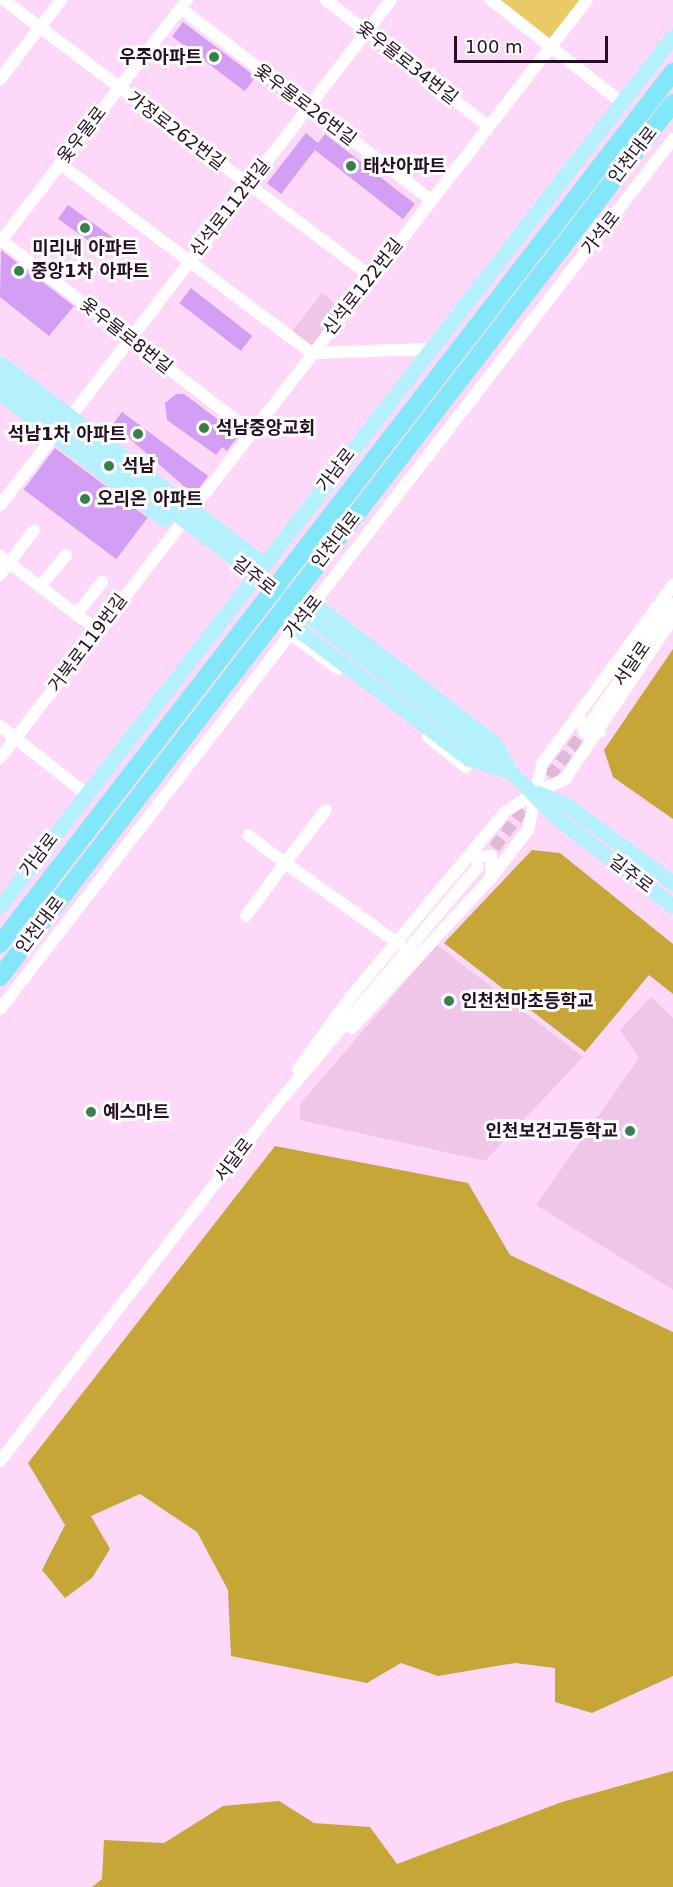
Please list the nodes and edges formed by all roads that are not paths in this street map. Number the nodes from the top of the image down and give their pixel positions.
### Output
1 (4, 0) edge
2 (61, 0) edge
3 (327, 0) edge
4 (391, 0) edge
5 (491, 0) edge
6 (587, 0) edge
7 (183, 4) edge
8 (39, 28) junction
9 (367, 31) junction
10 (673, 36) edge
11 (551, 46) junction
12 (673, 72) edge
13 (0, 79) edge
14 (119, 88) junction
15 (621, 102) junction
16 (673, 103) edge
17 (307, 107) junction
18 (488, 126) junction
19 (673, 139) edge
20 (60, 164) junction
21 (249, 185) junction
22 (431, 200) junction
23 (1, 241) edge
24 (189, 261) junction
25 (372, 277) junction
26 (129, 338) junction
27 (430, 349) junction
28 (312, 353) junction
29 (0, 363) edge
30 (0, 378) edge
31 (0, 393) edge
32 (70, 416) junction
33 (251, 432) junction
34 (55, 435) junction
35 (0, 505) edge
36 (190, 510) junction
37 (176, 529) junction
38 (34, 530) dead end
39 (66, 555) dead end
40 (4, 559) edge
41 (264, 564) junction
42 (0, 575) edge
43 (102, 582) dead end
44 (249, 583) junction
45 (673, 585) edge
46 (40, 587) junction
47 (314, 603) junction
48 (673, 604) edge
49 (76, 615) junction
50 (673, 618) edge
51 (97, 630) junction
52 (293, 631) junction
53 (579, 714) junction
54 (0, 726) edge
55 (595, 727) junction
56 (16, 738) junction
57 (0, 758) edge
58 (466, 767) dead end
59 (510, 771) junction
60 (536, 792) junction
61 (86, 794) junction
62 (326, 810) dead end
63 (248, 836) dead end
64 (469, 858) junction
65 (285, 863) junction
66 (478, 867) tunnel mouth
67 (491, 878) junction
68 (673, 883) edge
69 (0, 906) edge
70 (673, 906) edge
71 (246, 916) dead end
72 (0, 944) edge
73 (399, 944) junction
74 (0, 977) edge
75 (0, 1009) edge
76 (274, 1108) junction
77 (0, 1461) edge

1 - 8 street, 가정로262번길
2 - 8 street
3 - 9 street, 옻우물로34번길
4 - 9 street, 신석로112번길
5 - 11 street
6 - 11 street, 신석로122번길
7 - 14 street, 옻우물로
7 - 17 street, 옻우물로26번길
8 - 13 street
8 - 14 street, 가정로262번길
9 - 17 street, 신석로112번길
9 - 18 street, 옻우물로34번길
10 - 15 main road, 가남로
11 - 15 street
11 - 18 street, 신석로122번길
12 - 72 highway, 인천대로
14 - 20 street, 옻우물로
14 - 21 street, 가정로262번길
15 - 27 main road, 가남로
16 - 74 highway, 인천대로
17 - 21 street, 신석로112번길
17 - 22 street, 옻우물로26번길
18 - 22 street, 신석로122번길
19 - 47 street, 가석로
20 - 23 street, 옻우물로
20 - 24 street
21 - 24 street, 신석로112번길
21 - 25 street, 가정로262번길
22 - 25 street, 신석로122번길
23 - 26 street, 옻우물로8번길
24 - 26 street, 신석로112번길
24 - 28 street
25 - 28 street, 신석로122번길
26 - 32 street, 신석로112번길
26 - 33 street, 옻우물로8번길
27 - 28 street
27 - 41 main road, 가남로
28 - 33 street, 신석로122번길
29 - 32 main road
30 - 59 main road, 길주로
31 - 34 main road
32 - 36 main road
33 - 36 street, 신석로122번길
34 - 35 street
34 - 37 main road
36 - 37 street, 신석로122번길
36 - 41 main road
37 - 44 main road
37 - 51 street, 거북로119번길
38 - 40 street
39 - 46 street
40 - 42 street
40 - 46 street
41 - 44 main road, 가남로
43 - 49 street
44 - 61 main road, 가남로
45 - 53 street
46 - 49 street
47 - 52 street, 가석로
47 - 59 main road, 길주로
48 - 55 street, 서달로
49 - 51 street
50 - 55 street
51 - 56 street, 거북로119번길
52 - 58 street
52 - 59 main road, 길주로
52 - 75 street, 가석로
53 - 55 street
53 - 60 street
54 - 56 street
55 - 60 street
56 - 57 street, 거북로119번길
56 - 61 street
59 - 60 main road, 길주로
60 - 64 street
60 - 67 street
60 - 68 main road, 길주로
60 - 70 main road, 길주로
61 - 69 main road, 가남로
62 - 65 street
63 - 65 street
64 - 67 street
64 - 73 street
65 - 71 street
65 - 73 street
66 - 76 street, 서달로
67 - 76 street
73 - 76 street
76 - 77 street, 서달로

